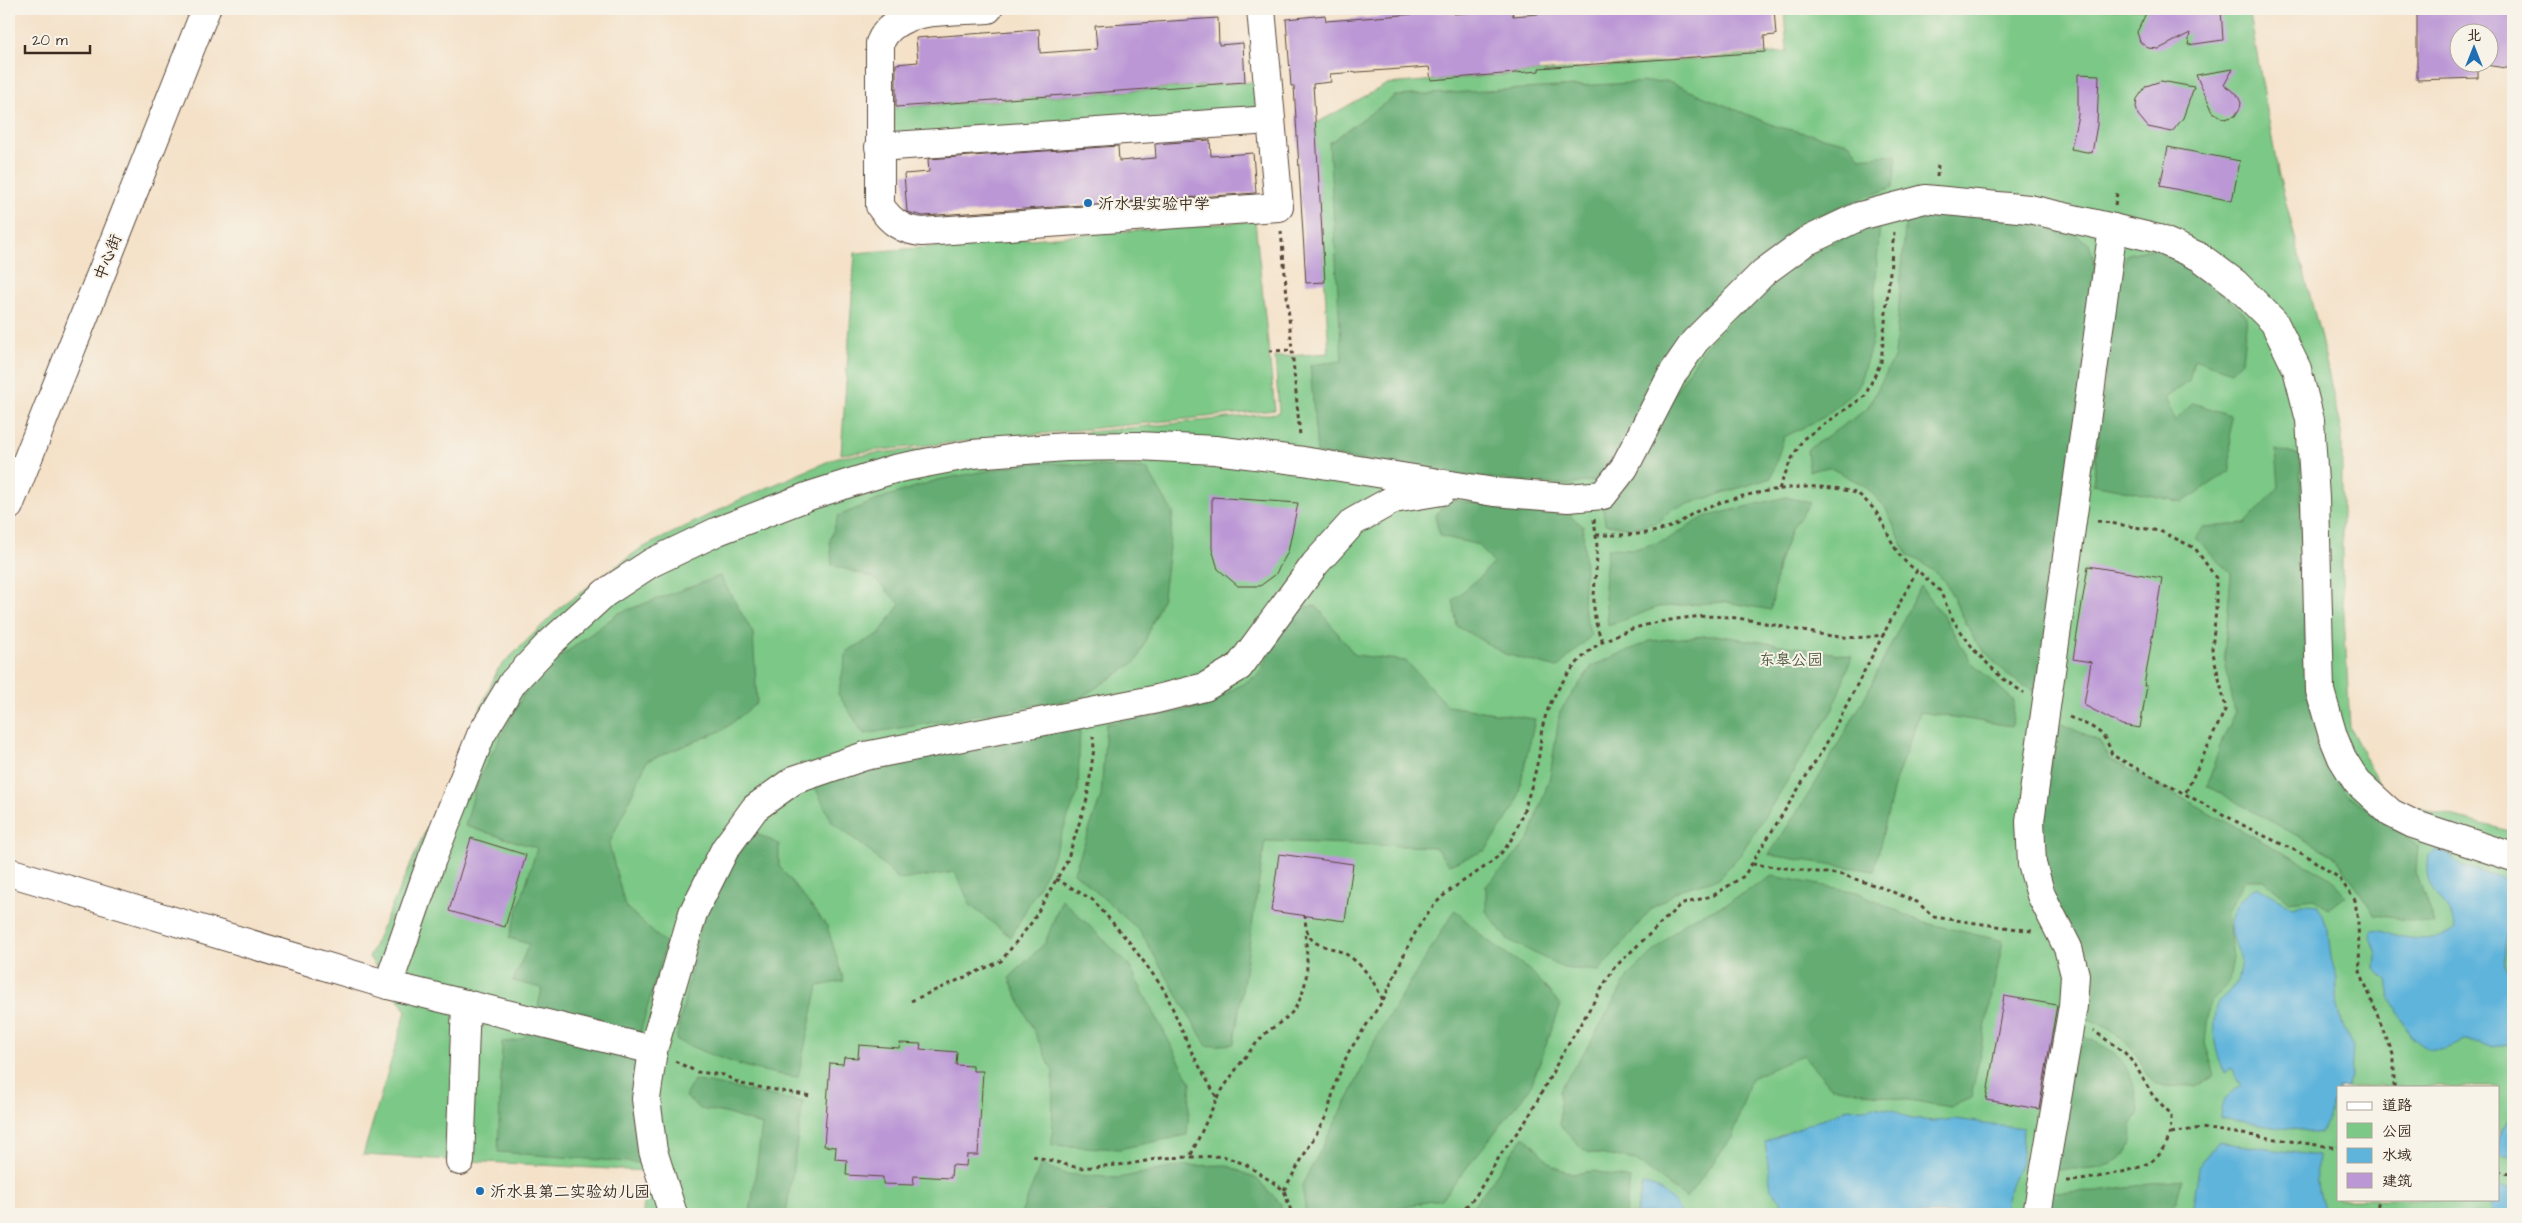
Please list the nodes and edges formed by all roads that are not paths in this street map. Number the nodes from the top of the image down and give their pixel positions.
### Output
1 (206, 9) edge
2 (988, 9) edge
3 (1261, 9) edge
4 (1270, 120) junction
5 (879, 147) junction
6 (2113, 228) junction
7 (1471, 488) junction
8 (9, 506) edge
9 (2513, 857) edge
10 (9, 872) edge
11 (388, 985) junction
12 (466, 1004) junction
13 (653, 1050) junction
14 (460, 1161) dead end
15 (673, 1214) edge
16 (2037, 1214) edge

1 - 8 main road, 中心街
2 - 5 main road
3 - 4 main road
4 - 5 main road
4 - 5 main road
6 - 7 main road
6 - 9 main road
6 - 16 main road
7 - 11 main road
7 - 13 main road
10 - 11 main road
11 - 12 main road
12 - 13 main road
12 - 14 main road
13 - 15 main road

